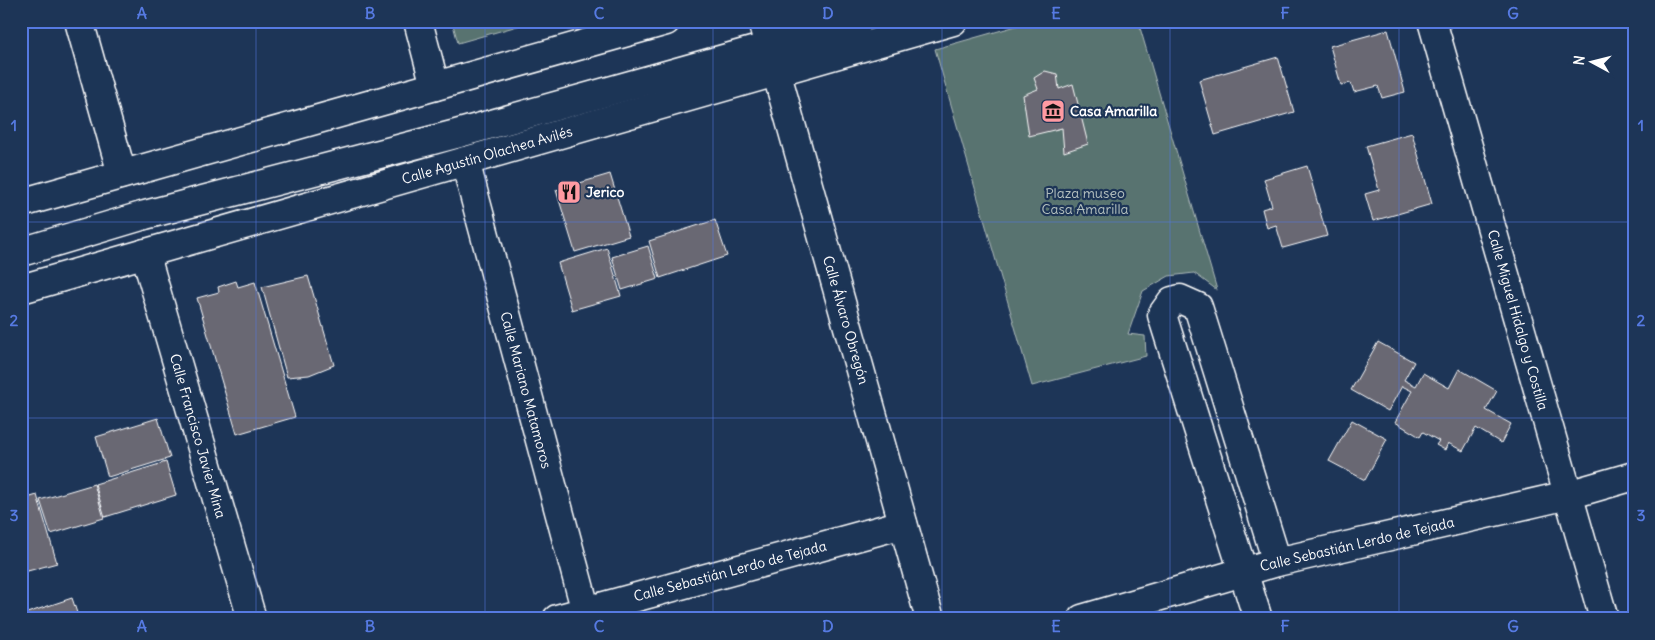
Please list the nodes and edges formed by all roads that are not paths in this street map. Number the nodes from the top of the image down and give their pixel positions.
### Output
1 (79, 21) edge
2 (418, 21) edge
3 (666, 21) edge
4 (859, 21) edge
5 (953, 21) edge
6 (1432, 21) edge
7 (769, 47) edge
8 (435, 86) junction
9 (465, 161) junction
10 (122, 174) junction
11 (21, 203) edge
12 (21, 252) edge
13 (145, 253) junction
14 (21, 289) edge
15 (1220, 382) junction
16 (1187, 393) junction
17 (1634, 476) edge
18 (1568, 495) junction
19 (903, 524) junction
20 (1277, 562) junction
21 (1244, 572) junction
22 (587, 615) edge
23 (252, 619) edge
24 (557, 619) edge
25 (930, 619) edge
26 (1082, 619) edge
27 (1258, 619) edge
28 (1604, 619) edge

1 - 10 main road
2 - 8 main road
3 - 8 main road
4 - 7 main road, Calle Agustín Olachea Avilés
5 - 7 main road, Calle Agustín Olachea Avilés
6 - 18 main road, Calle Miguel Hidalgo y Costilla
7 - 9 main road, Calle Agustín Olachea Avilés
7 - 12 main road, Calle Agustín Olachea Avilés
7 - 19 main road, Calle Álvaro Obregón
8 - 10 main road
9 - 13 main road, Calle Agustín Olachea Avilés
9 - 22 main road, Calle Mariano Matamoros
10 - 11 main road
13 - 14 main road, Calle Agustín Olachea Avilés
13 - 23 main road, Calle Francisco Javier Mina
15 - 16 main road
15 - 16 main road
15 - 20 main road
16 - 21 main road
17 - 18 main road, Calle Sebastián Lerdo de Tejada
18 - 20 main road, Calle Sebastián Lerdo de Tejada
18 - 28 main road, Calle Miguel Hidalgo y Costilla
19 - 22 main road, Calle Sebastián Lerdo de Tejada
19 - 25 main road, Calle Álvaro Obregón
20 - 21 main road, Calle Sebastián Lerdo de Tejada
21 - 26 main road, Calle Sebastián Lerdo de Tejada
21 - 27 main road
22 - 24 main road, Calle Sebastián Lerdo de Tejada

